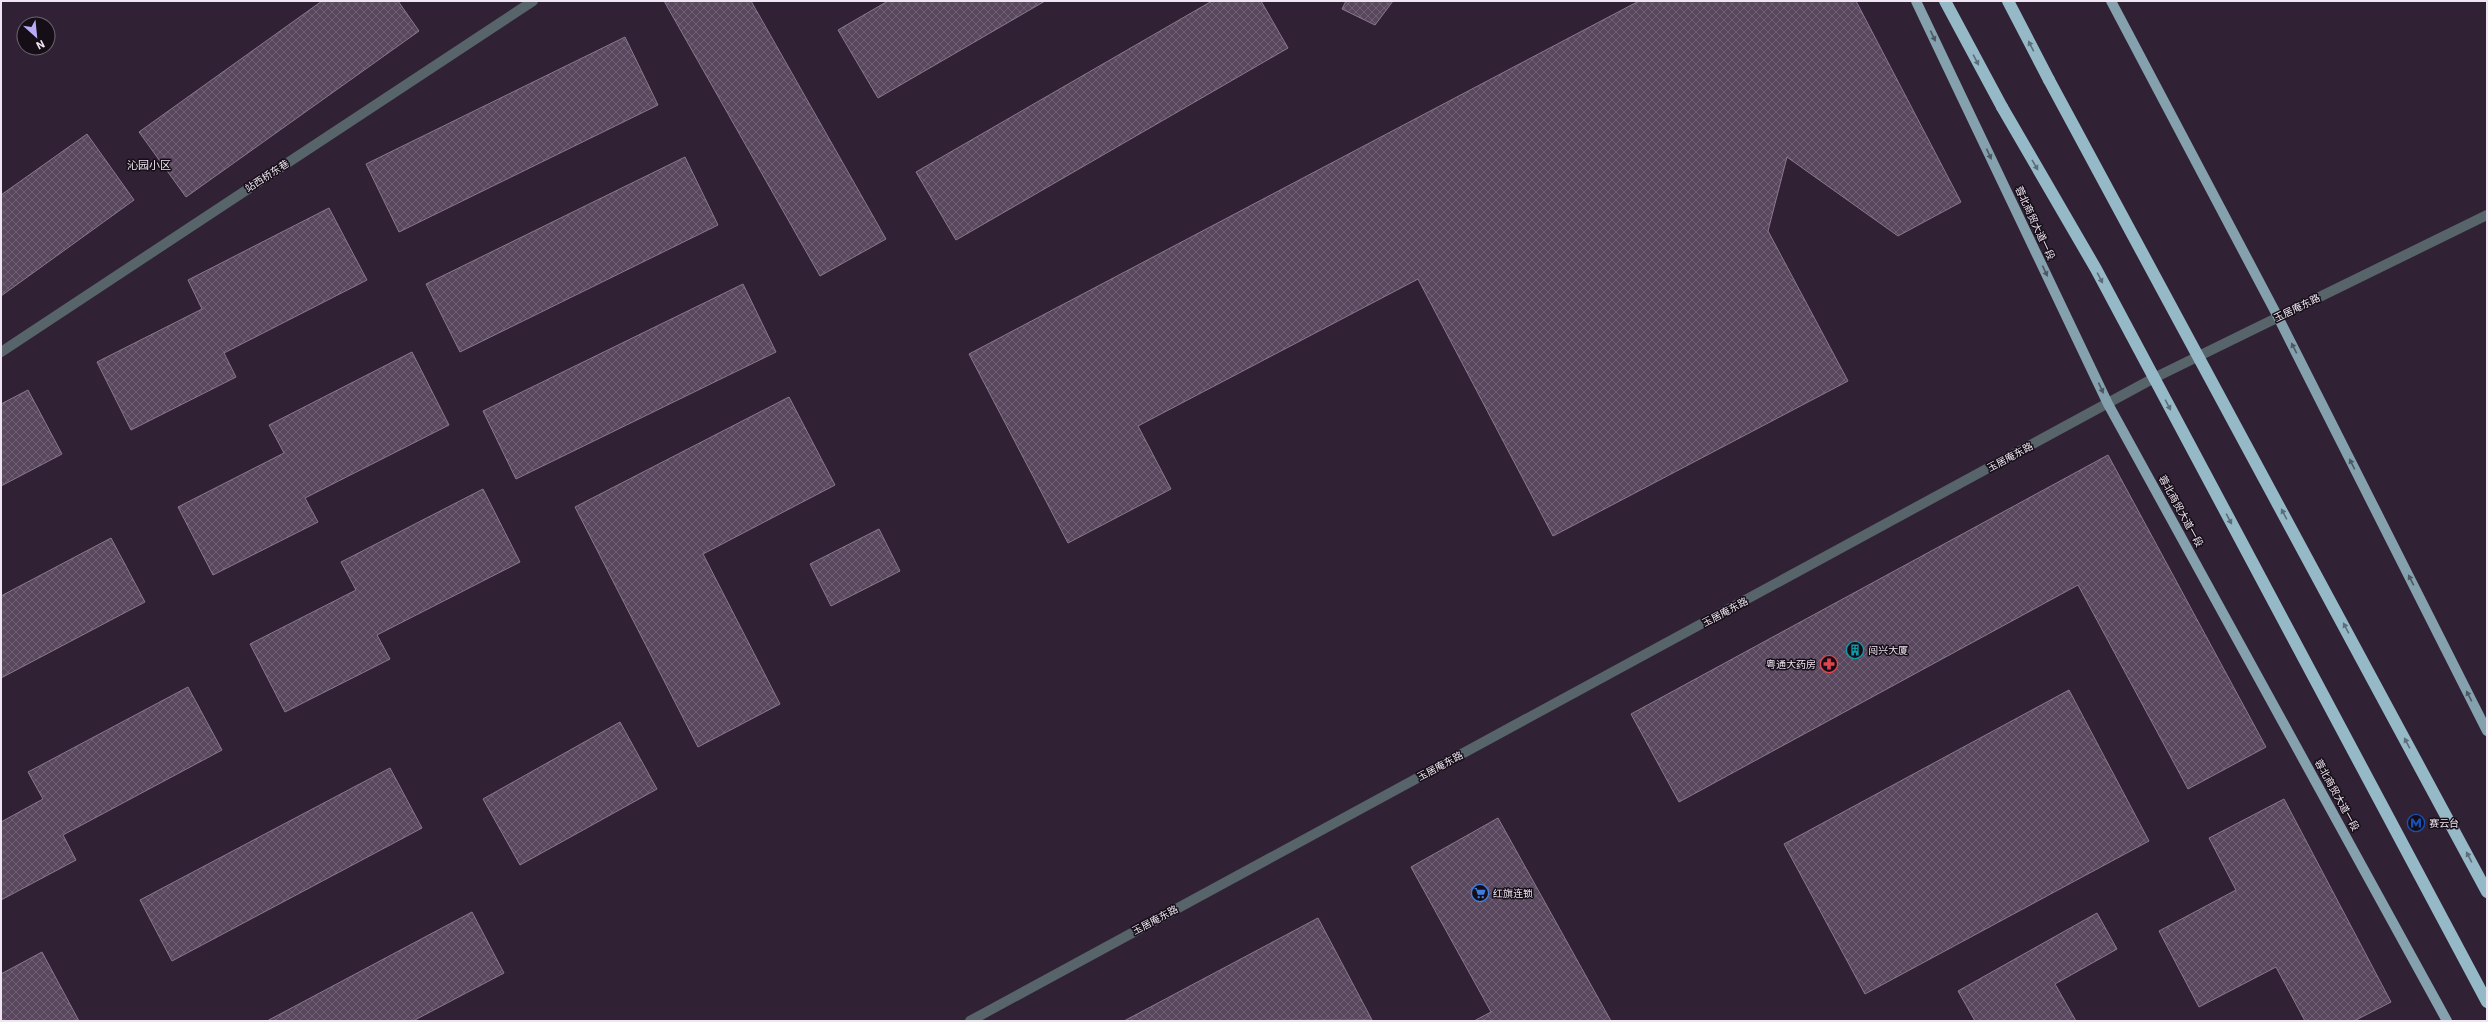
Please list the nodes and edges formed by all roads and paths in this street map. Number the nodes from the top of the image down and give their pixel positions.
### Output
1 (533, 1) edge
2 (1916, 1) edge
3 (1945, 1) edge
4 (2008, 1) edge
5 (2110, 1) edge
6 (2487, 215) edge
7 (2278, 317) junction
8 (1, 352) edge
9 (2154, 378) junction
10 (2108, 404) junction
11 (2487, 731) edge
12 (2487, 892) edge
13 (2487, 1002) edge
14 (970, 1021) edge
15 (2447, 1021) edge

1 - 8 street, 站西桥东巷
2 -> 10 main road, 蓉北商贸大道一段
3 -> 9 highway, bridge
12 -> 4 highway, bridge
5 - 7 main road
6 - 7 street, 玉居庵东路
7 - 9 street, 玉居庵东路
11 -> 7 main road
9 - 10 street, 玉居庵东路
9 -> 13 highway, bridge
10 - 14 street, 玉居庵东路
10 - 15 main road, 蓉北商贸大道一段

